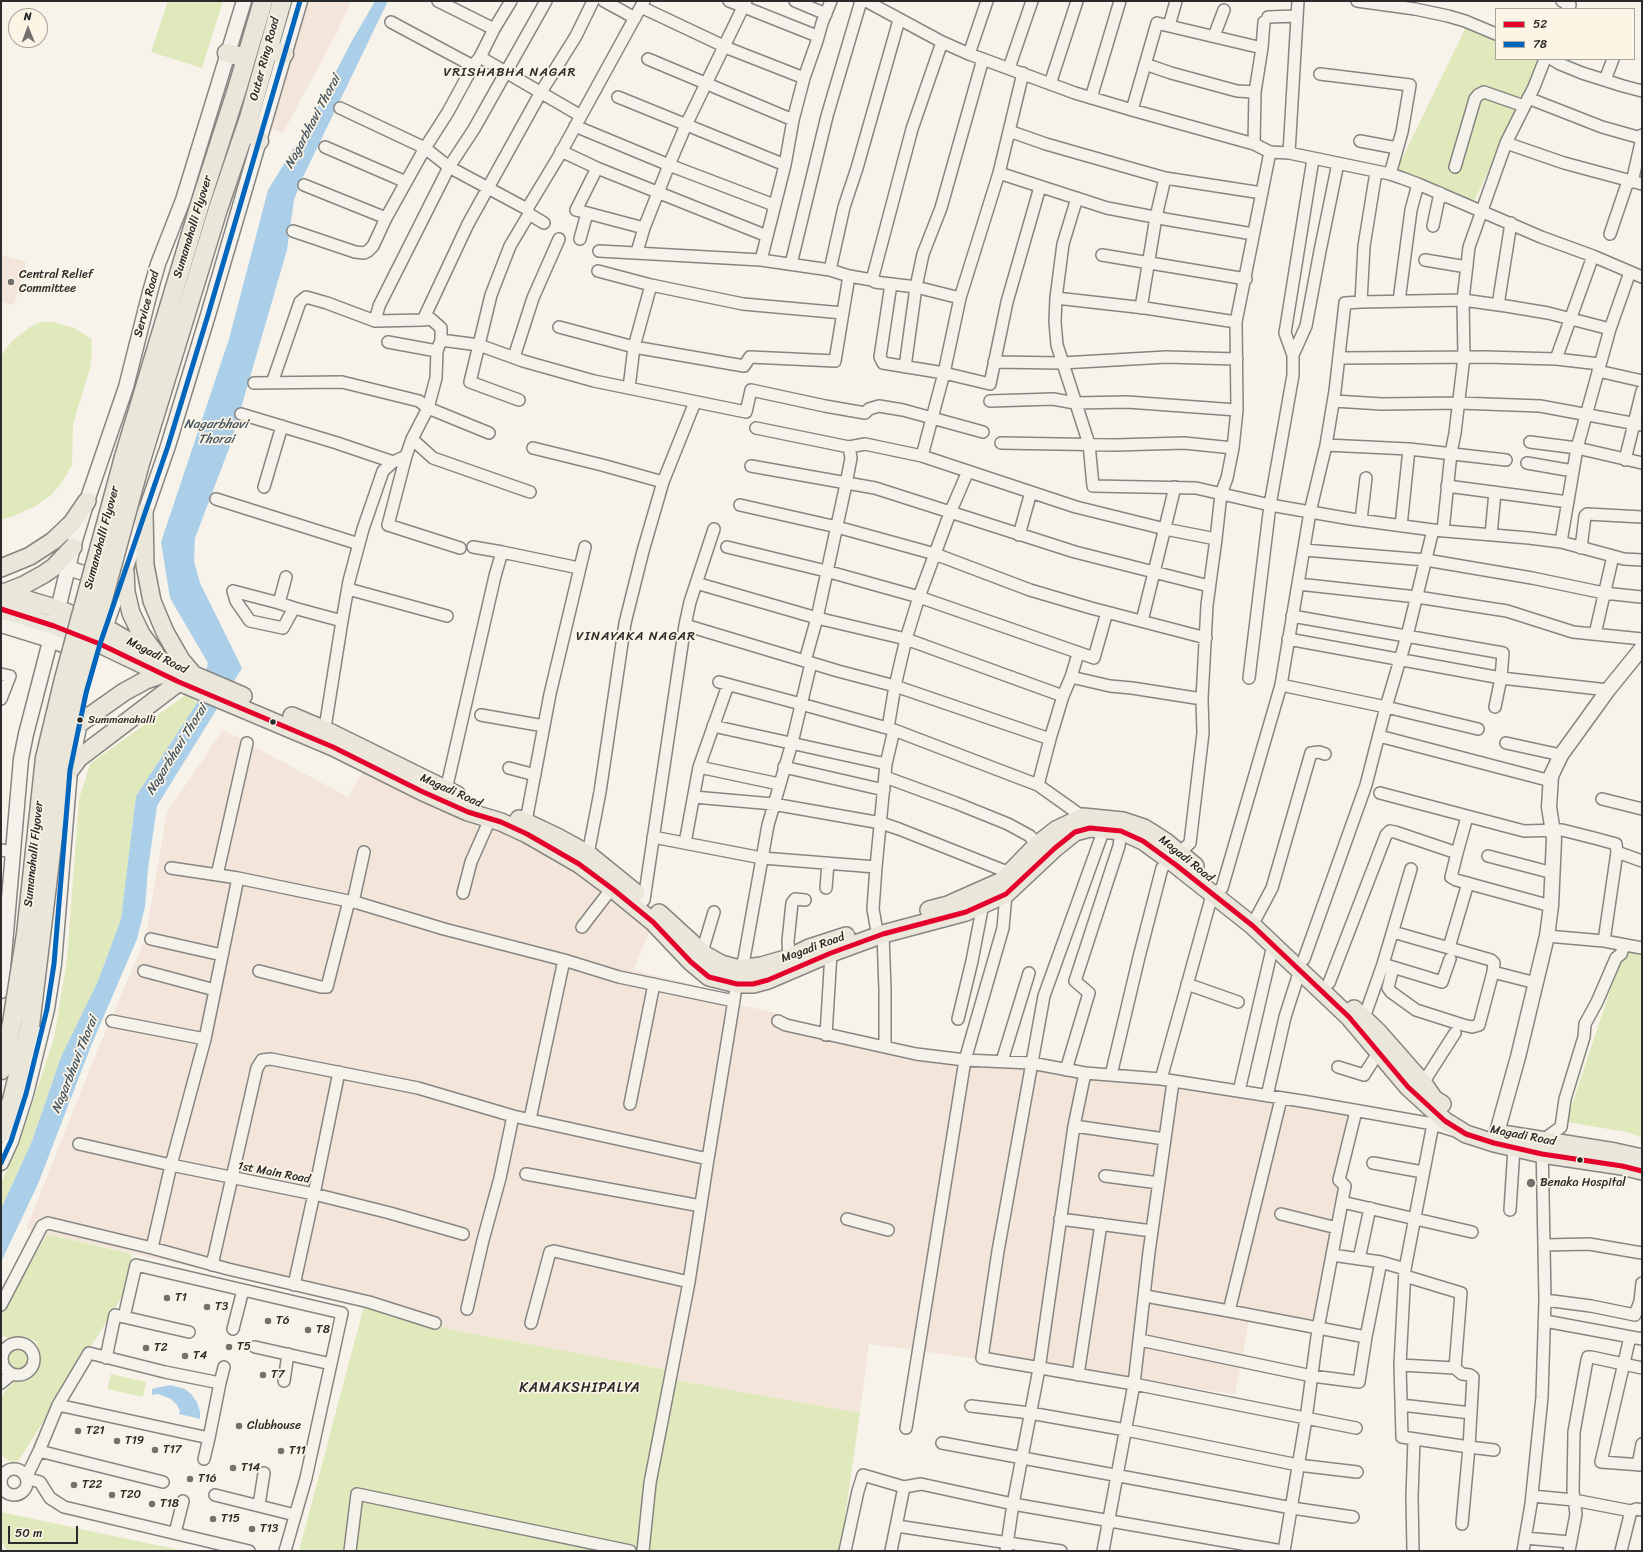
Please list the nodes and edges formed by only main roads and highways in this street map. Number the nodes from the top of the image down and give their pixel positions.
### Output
1 (263, 1) edge
2 (282, 1) edge
3 (258, 18) joint
4 (227, 53) road end
5 (246, 58) junction
6 (249, 118) junction
7 (259, 140) road end
8 (132, 459) junction
9 (87, 501) road end
10 (144, 513) road end
11 (73, 547) road end
12 (1, 568) edge
13 (123, 578) road end
14 (2, 592) edge
15 (1, 609) edge
16 (101, 643) junction
17 (164, 668) junction
18 (191, 680) junction
19 (80, 723) road end
20 (324, 736) junction
21 (70, 770) road end
22 (1175, 857) junction
23 (1217, 892) junction
24 (880, 930) junction
25 (1302, 965) junction
26 (737, 985) junction
27 (1, 1070) edge
28 (1, 1132) edge
29 (1496, 1138) junction
30 (1542, 1147) junction
31 (1642, 1158) edge
32 (1642, 1171) edge

1 - 3 highway, Outer Ring Road
2 - 6 highway, Outer Ring Road
3 - 5 highway, Sumanahalli Flyover
4 - 5 highway
5 - 8 highway, Sumanahalli Flyover
6 - 7 highway
6 - 8 highway, Sumanahalli Flyover
8 - 27 highway, Sumanahalli Flyover, bridge
8 - 28 highway, Sumanahalli Flyover, bridge
9 - 12 main road
10 - 18 main road
11 - 14 main road
13 - 17 main road
14 - 16 main road, Magadi Road
15 - 16 main road, Magadi Road
16 - 17 main road, Magadi Road
17 - 18 main road, Magadi Road
17 - 19 main road
18 - 20 main road, Magadi Road
18 - 21 main road
20 - 26 main road, Magadi Road
20 - 26 main road, Magadi Road
22 - 23 main road, Magadi Road
22 - 24 main road, Magadi Road
22 - 24 main road, Magadi Road
23 - 25 main road, Magadi Road
23 - 25 main road, Magadi Road
24 - 26 main road, Magadi Road
24 - 26 main road, Magadi Road
25 - 29 main road, Magadi Road
25 - 29 main road, Magadi Road
29 - 30 main road, Magadi Road
29 - 30 main road, Magadi Road
30 - 31 main road, Magadi Road
30 - 32 main road, Magadi Road

